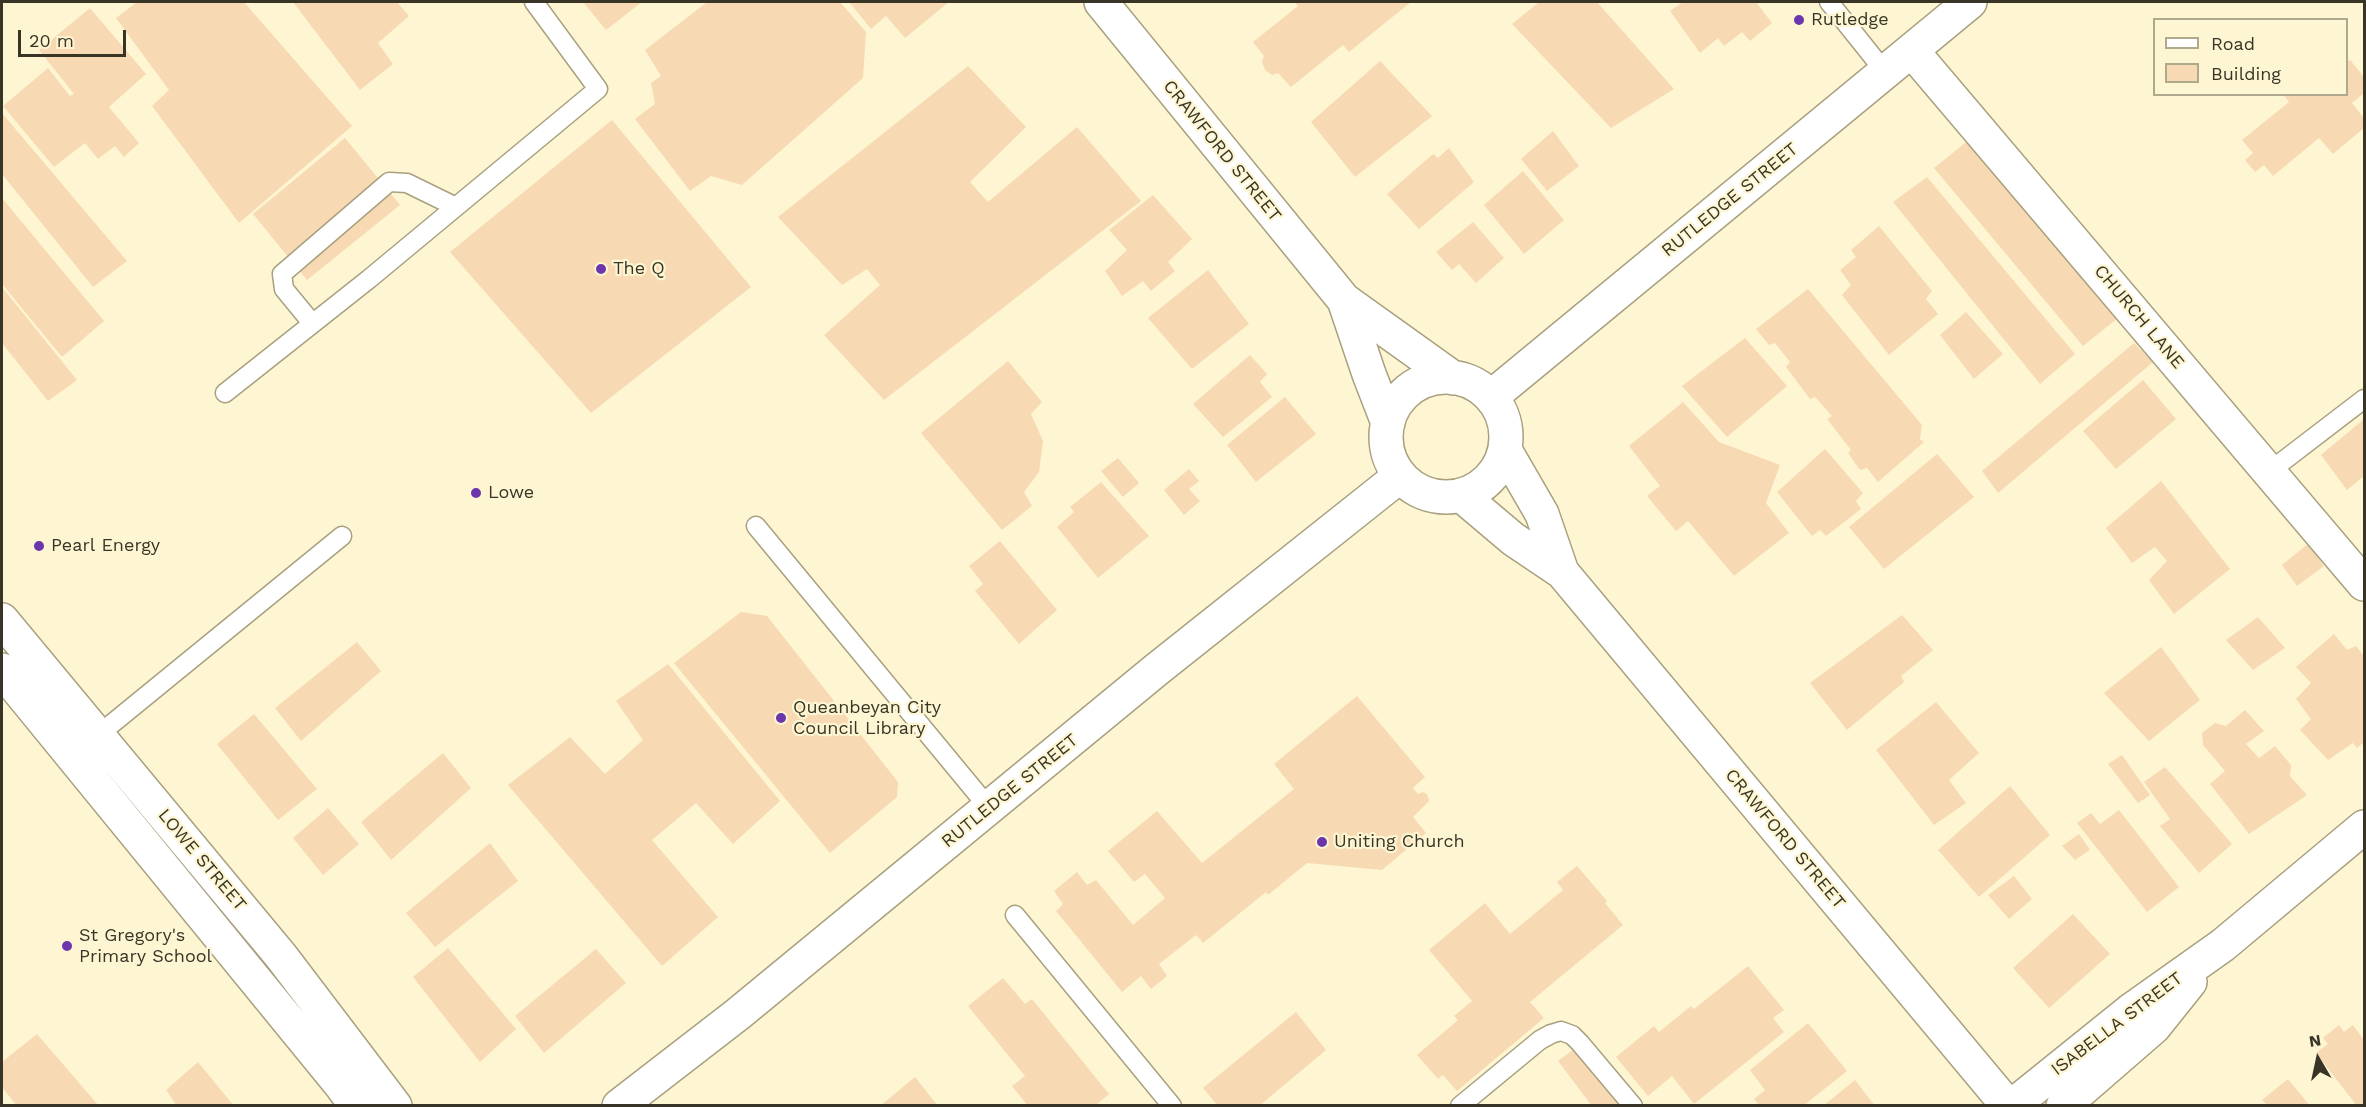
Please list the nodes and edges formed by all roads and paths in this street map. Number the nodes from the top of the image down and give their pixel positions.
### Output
1 (534, 2) edge
2 (1101, 2) edge
3 (1829, 2) edge
4 (1970, 2) edge
5 (1912, 51) junction
6 (1885, 72) junction
7 (456, 207) junction
8 (1344, 300) junction
9 (312, 323) junction
10 (1453, 378) junction
11 (225, 393) dead end
12 (1491, 397) junction
13 (2364, 399) edge
14 (1388, 423) junction
15 (1505, 450) junction
16 (2270, 471) junction
17 (1400, 476) junction
18 (1461, 495) junction
19 (756, 526) dead end
20 (342, 536) dead end
21 (1562, 572) junction
22 (2364, 584) edge
23 (2, 621) edge
24 (2, 670) edge
25 (97, 736) junction
26 (70, 756) junction
27 (989, 808) junction
28 (2364, 827) edge
29 (1015, 915) dead end
30 (2223, 945) junction
31 (356, 1106) edge
32 (395, 1106) edge
33 (619, 1106) edge
34 (1172, 1106) edge
35 (1460, 1106) edge
36 (1633, 1106) edge
37 (2010, 1106) edge
38 (2063, 1106) edge

1 - 7 lane
2 - 8 street, CRAWFORD STREET
3 - 6 lane
4 - 5 street, RUTLEDGE STREET
5 - 6 street, RUTLEDGE STREET
5 - 16 street, CHURCH LANE
6 - 12 street, RUTLEDGE STREET
7 - 9 lane
7 - 9 lane
8 - 10 street, CRAWFORD STREET
8 - 14 street, CRAWFORD STREET
9 - 11 lane
10 - 12 street
10 - 14 street
12 - 15 street
13 - 16 lane
14 - 17 street
15 - 18 street
15 - 21 street, CRAWFORD STREET
16 - 22 street, CHURCH LANE
17 - 18 street
17 - 27 street, RUTLEDGE STREET
18 - 21 street, CRAWFORD STREET
19 - 27 lane
20 - 25 lane
21 - 37 street, CRAWFORD STREET
23 - 25 street, LOWE STREET
24 - 26 street, LOWE STREET
25 - 26 lane
25 - 32 street, LOWE STREET
26 - 31 street, LOWE STREET
27 - 33 street, RUTLEDGE STREET
28 - 30 street, ISABELLA STREET
29 - 34 lane
30 - 37 street, ISABELLA STREET
30 - 38 street, ISABELLA STREET
35 - 36 lane

